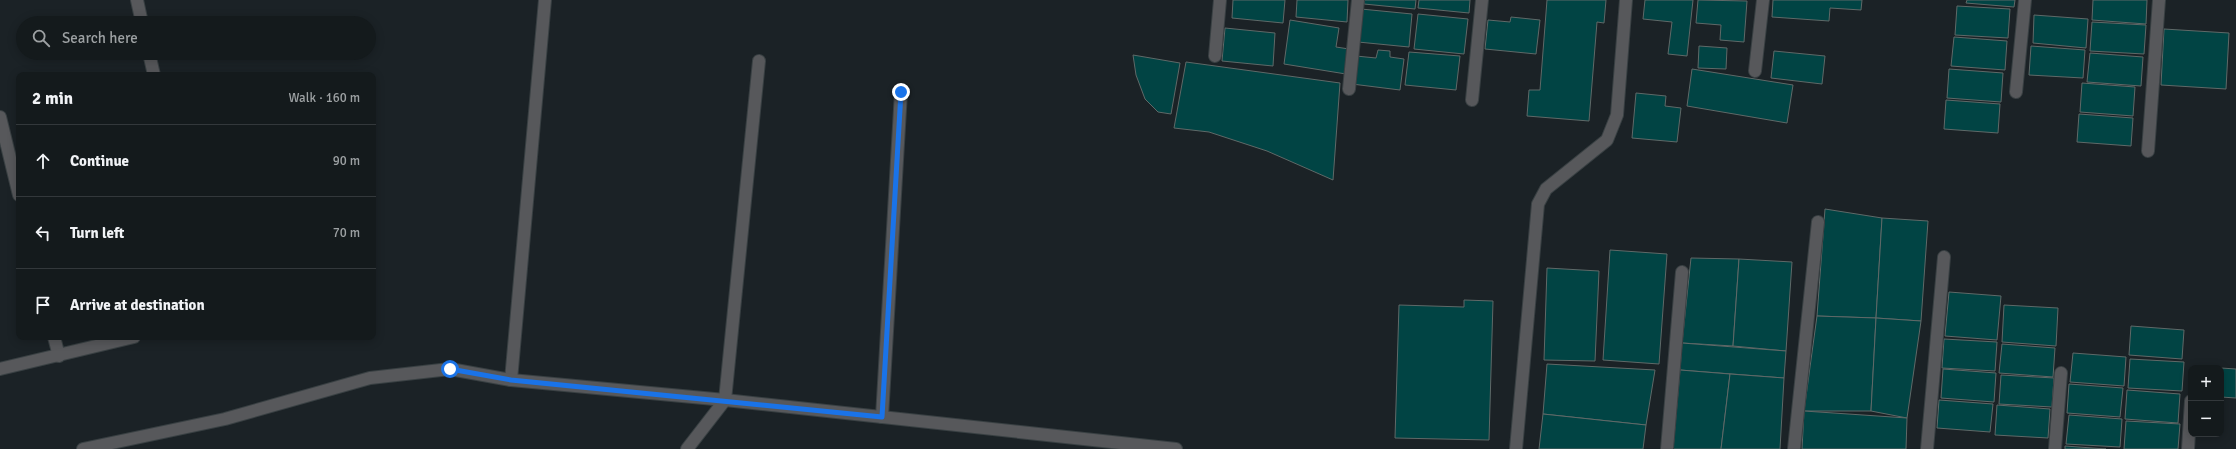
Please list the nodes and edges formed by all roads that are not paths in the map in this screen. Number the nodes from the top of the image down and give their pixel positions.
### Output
1 (137, 0) edge
2 (545, 0) edge
3 (1220, 0) edge
4 (1358, 0) edge
5 (1482, 0) edge
6 (1626, 0) edge
7 (1763, 0) edge
8 (2025, 0) edge
9 (2159, 0) edge
10 (140, 16) edge
11 (1215, 56) dead end
12 (151, 60) edge
13 (759, 62) dead end
14 (1755, 71) dead end
15 (153, 72) edge
16 (1349, 89) dead end
17 (901, 92) dead end
18 (2016, 92) dead end
19 (1472, 100) dead end
20 (0, 117) edge
21 (2148, 151) dead end
22 (16, 183) edge
23 (1818, 222) dead end
24 (1944, 257) dead end
25 (1682, 272) dead end
26 (55, 340) edge
27 (122, 340) edge
28 (59, 356) junction
29 (0, 369) edge
30 (2061, 373) dead end
31 (511, 380) junction
32 (725, 400) junction
33 (882, 417) junction
34 (2189, 437) edge
35 (84, 449) edge
36 (687, 449) edge
37 (1176, 449) edge
38 (1516, 449) edge
39 (1667, 449) edge
40 (1794, 449) edge
41 (1927, 449) edge
42 (2055, 449) edge
43 (2188, 449) edge

1 - 10 street
2 - 31 street
3 - 11 street
4 - 16 street
5 - 19 street
6 - 38 street
7 - 14 street
8 - 18 street
9 - 21 street
12 - 15 street
13 - 32 street
17 - 33 street
20 - 22 street
23 - 40 street
24 - 41 street
25 - 39 street
26 - 28 street
27 - 28 street
28 - 29 street
30 - 42 street
31 - 32 street
31 - 35 street
32 - 33 street
32 - 36 street
33 - 37 street
34 - 43 street

